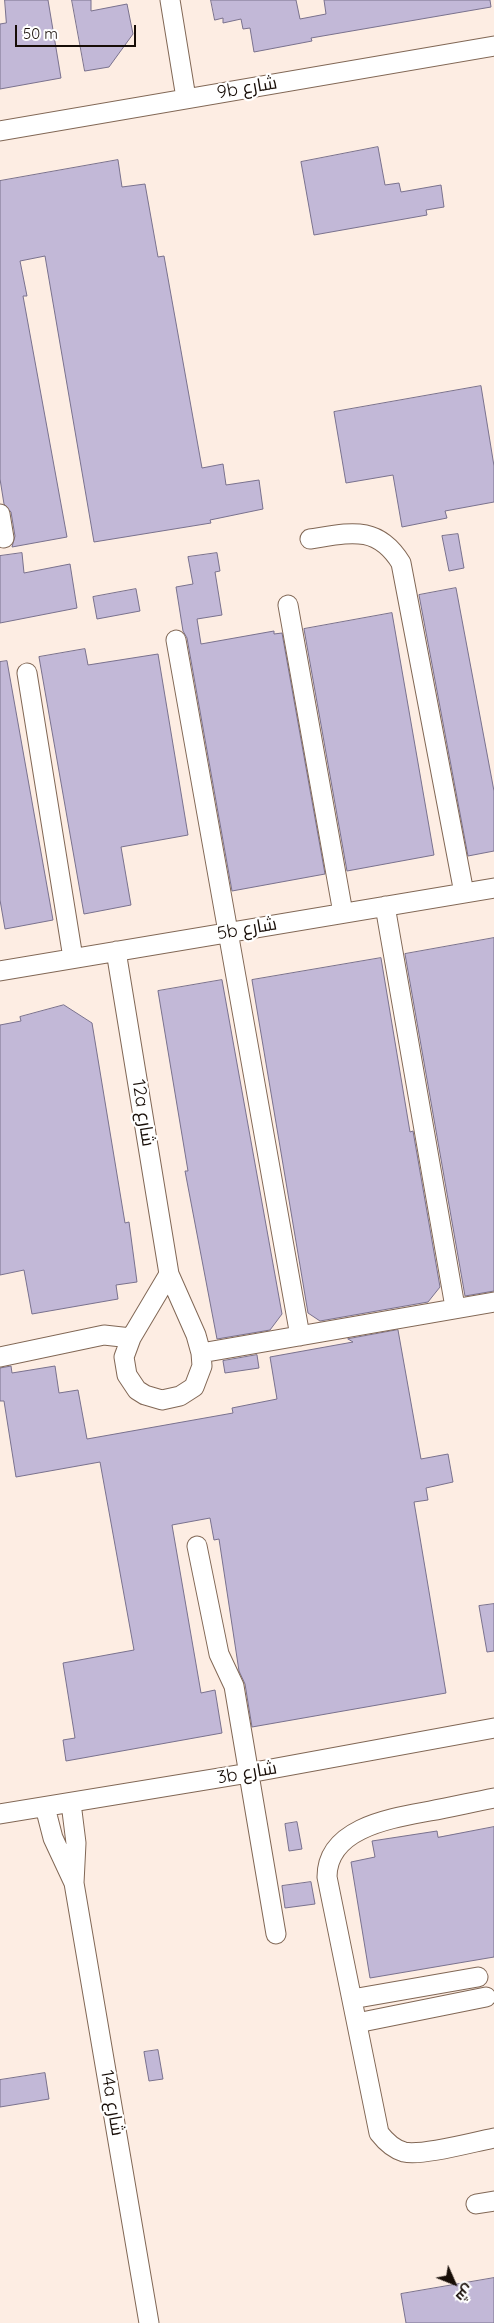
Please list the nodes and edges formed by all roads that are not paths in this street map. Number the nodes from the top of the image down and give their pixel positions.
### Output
1 (170, 0) edge
2 (494, 46) edge
3 (186, 98) junction
4 (0, 131) edge
5 (0, 514) edge
6 (4, 538) dead end
7 (310, 539) dead end
8 (288, 605) dead end
9 (176, 640) dead end
10 (26, 673) dead end
11 (494, 888) edge
12 (464, 893) junction
13 (385, 906) junction
14 (343, 913) junction
15 (230, 932) junction
16 (116, 951) junction
17 (73, 958) junction
18 (0, 971) edge
19 (169, 1274) junction
20 (494, 1302) edge
21 (455, 1307) junction
22 (300, 1336) junction
23 (131, 1338) junction
24 (201, 1353) junction
25 (0, 1357) edge
26 (197, 1546) dead end
27 (494, 1728) edge
28 (248, 1773) junction
29 (494, 1798) edge
30 (70, 1803) junction
31 (45, 1807) junction
32 (0, 1814) edge
33 (74, 1883) junction
34 (276, 1934) dead end
35 (478, 1976) dead end
36 (486, 1997) dead end
37 (352, 1999) junction
38 (357, 2023) junction
39 (494, 2138) edge
40 (149, 2323) edge

1 - 3 street
2 - 3 street, 9b شارع
3 - 4 street, 9b شارع
5 - 6 street
7 - 12 street
8 - 14 street
9 - 15 street
10 - 17 street
11 - 12 street, 5b شارع
12 - 13 street, 5b شارع
13 - 14 street, 5b شارع
13 - 21 street
14 - 15 street, 5b شارع
15 - 16 street, 5b شارع
15 - 22 street
16 - 17 street, 5b شارع
16 - 19 street, 12a شارع
17 - 18 street, 5b شارع
19 - 23 street, 12a شارع
19 - 24 street, 12a شارع
20 - 21 street
21 - 22 street
22 - 24 street
23 - 24 street, 12a شارع
23 - 25 street
26 - 28 street
27 - 28 street, 3b شارع
28 - 30 street, 3b شارع
28 - 34 street
29 - 37 street
30 - 31 street, 3b شارع
30 - 33 street, 14a شارع
31 - 32 street, 3b شارع
31 - 33 street, 14a شارع
33 - 40 street, 14a شارع
35 - 37 street
36 - 38 street
37 - 38 street
38 - 39 street

